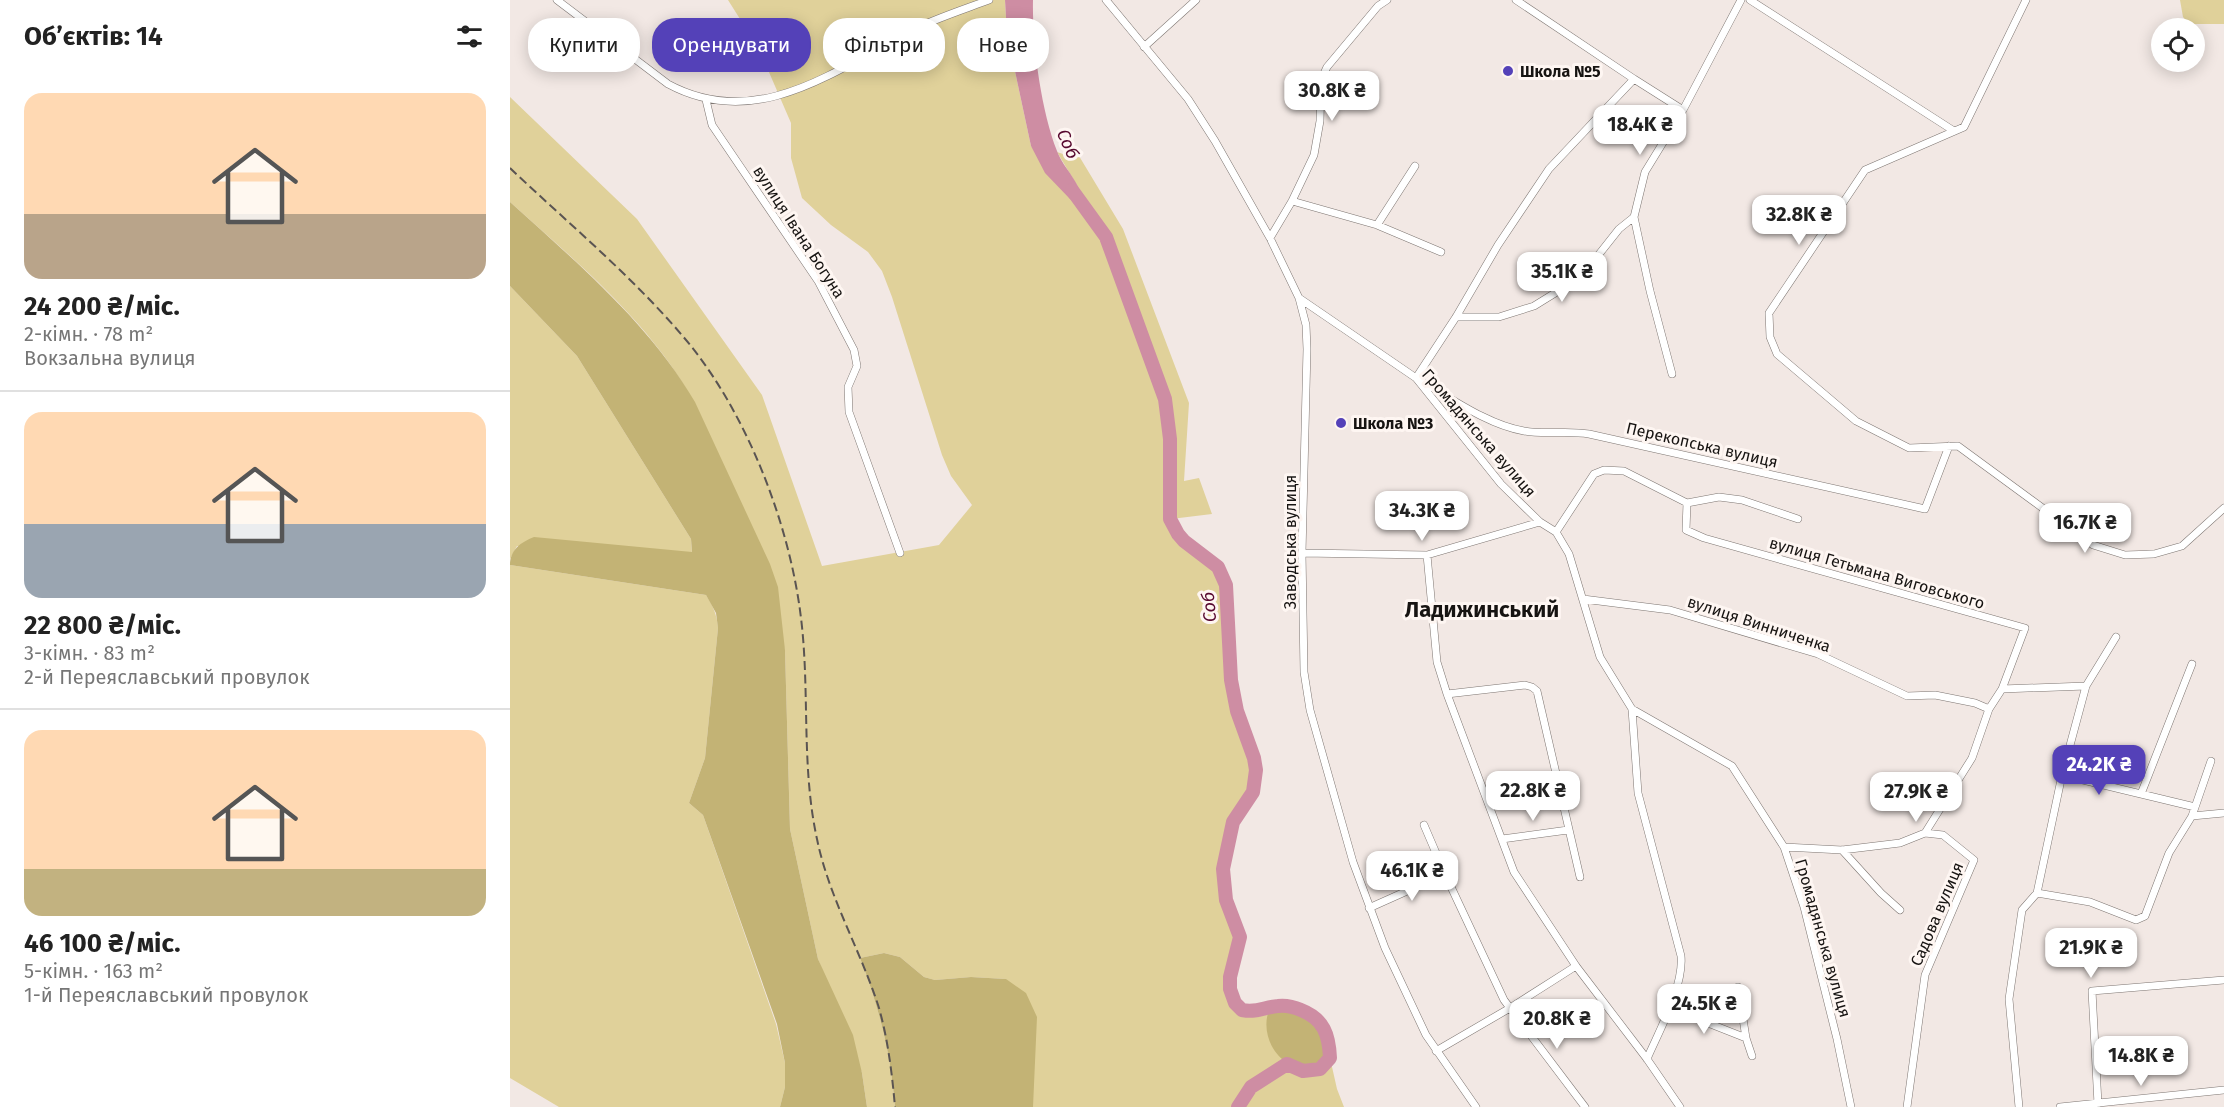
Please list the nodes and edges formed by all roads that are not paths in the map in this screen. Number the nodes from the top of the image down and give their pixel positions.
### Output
1 (557, 0) edge
2 (989, 0) edge
3 (1106, 0) edge
4 (1197, 0) edge
5 (1387, 0) edge
6 (1516, 0) edge
7 (1741, 0) edge
8 (1749, 0) edge
9 (2026, 0) edge
10 (1144, 47) junction
11 (1634, 79) junction
12 (706, 100) junction
13 (1683, 110) junction
14 (1954, 131) junction
15 (1415, 166) dead end
16 (1292, 201) junction
17 (1634, 217) junction
18 (1377, 225) junction
19 (1270, 238) junction
20 (1441, 252) dead end
21 (1299, 298) junction
22 (1456, 317) junction
23 (1672, 374) dead end
24 (1416, 378) junction
25 (1949, 446) junction
26 (1687, 503) junction
27 (2224, 508) edge
28 (1798, 519) dead end
29 (1540, 522) junction
30 (1556, 532) junction
31 (900, 553) dead end
32 (1302, 553) junction
33 (1427, 555) junction
34 (1583, 599) junction
35 (2116, 637) dead end
36 (2192, 664) dead end
37 (2086, 686) junction
38 (2002, 689) junction
39 (1447, 694) junction
40 (1632, 709) junction
41 (1989, 710) junction
42 (2211, 760) dead end
43 (2062, 775) junction
44 (2141, 794) junction
45 (2195, 807) junction
46 (2224, 813) edge
47 (2192, 816) junction
48 (1424, 825) dead end
49 (1568, 830) junction
50 (1926, 833) junction
51 (1502, 839) junction
52 (1784, 847) junction
53 (1842, 850) junction
54 (1445, 874) junction
55 (1580, 877) dead end
56 (2037, 894) junction
57 (1369, 908) junction
58 (1900, 910) dead end
59 (1576, 966) junction
60 (2224, 980) edge
61 (1738, 987) dead end
62 (1510, 1008) junction
63 (1670, 1008) junction
64 (1746, 1038) junction
65 (1436, 1051) junction
66 (1752, 1056) dead end
67 (1647, 1059) junction
68 (2224, 1090) edge
69 (2163, 1096) junction
70 (2098, 1104) junction
71 (1476, 1107) edge
72 (1585, 1107) edge
73 (1680, 1107) edge
74 (1851, 1107) edge
75 (1907, 1107) edge
76 (2019, 1107) edge
77 (2060, 1107) edge
78 (2164, 1107) edge

1 - 12 street
2 - 12 street
3 - 10 street, Заводська вулиця
4 - 10 street
5 - 16 street
6 - 11 street
7 - 13 street
8 - 14 street
9 - 14 street
10 - 19 street, Заводська вулиця
11 - 13 street
11 - 22 street
12 - 31 street, вулиця Івана Богуна
13 - 17 street
14 - 25 street
15 - 18 street
16 - 18 street
16 - 19 street
17 - 22 street
17 - 23 street
18 - 20 street
19 - 21 street, Заводська вулиця
21 - 24 street, Громадянська вулиця
21 - 32 street, Заводська вулиця
22 - 24 street
24 - 25 street, Перекопська вулиця
24 - 29 street, Громадянська вулиця
25 - 27 street
26 - 28 street
26 - 30 street
26 - 38 street, вулиця Гетьмана Виговського
29 - 30 street, Громадянська вулиця
29 - 33 street
30 - 34 street, Громадянська вулиця
32 - 33 street
32 - 57 street, Заводська вулиця
33 - 39 street
34 - 40 street, Громадянська вулиця
34 - 41 street, вулиця Винниченка
35 - 37 street
36 - 44 street
37 - 38 street
37 - 43 street
38 - 41 street
39 - 49 street
39 - 51 street
40 - 52 street, Громадянська вулиця
40 - 63 street
41 - 50 street
42 - 45 street
43 - 44 street
43 - 56 street
44 - 45 street
45 - 47 street
46 - 47 street
47 - 56 street
48 - 54 street
49 - 51 street
49 - 55 street
50 - 53 street
50 - 75 street, Садова вулиця
51 - 59 street
52 - 53 street
52 - 74 street, Громадянська вулиця
53 - 58 street
54 - 57 street
54 - 62 street
56 - 76 street
57 - 65 street, Заводська вулиця
59 - 62 street
59 - 67 street
60 - 70 street
61 - 64 street
62 - 65 street
62 - 72 street
63 - 64 street
63 - 67 street
64 - 66 street
65 - 71 street, Заводська вулиця
67 - 73 street
68 - 69 street
69 - 70 street
69 - 78 street
70 - 77 street

